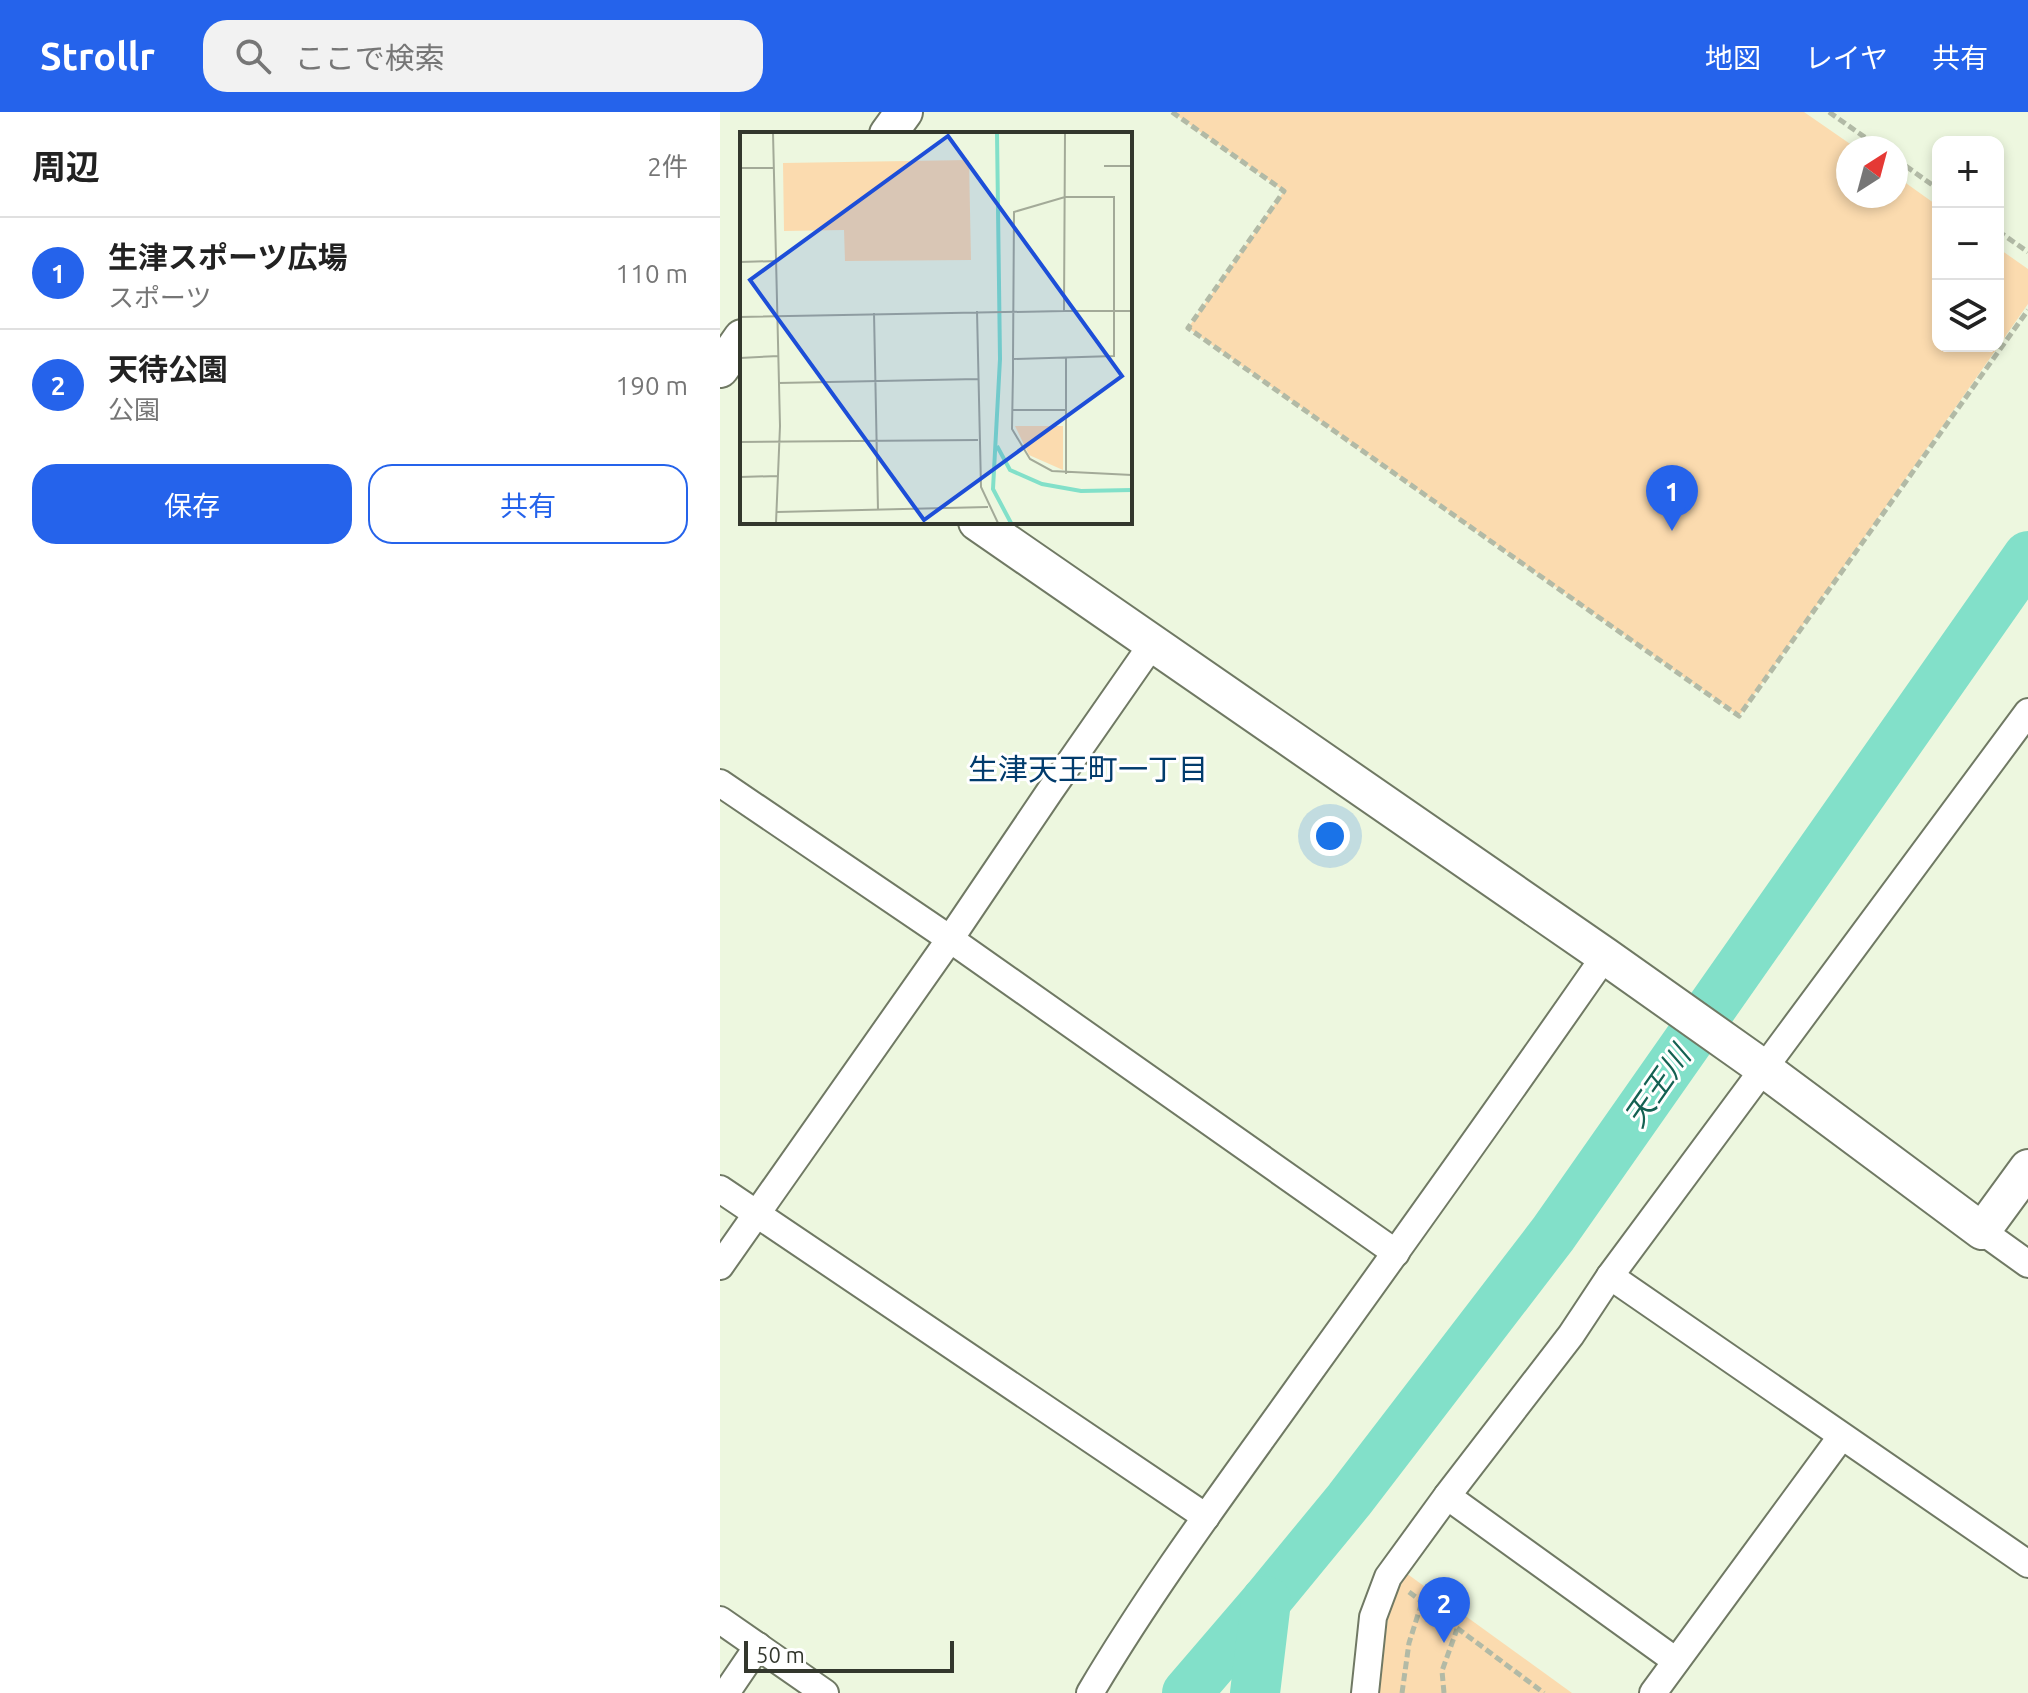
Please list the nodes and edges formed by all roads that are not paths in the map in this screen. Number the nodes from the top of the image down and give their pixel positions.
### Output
1 (980, 524) edge
2 (1153, 643) junction
3 (2028, 712) edge
4 (720, 783) edge
5 (950, 939) junction
6 (1614, 962) junction
7 (1758, 1065) junction
8 (2028, 1168) edge
9 (720, 1189) edge
10 (756, 1215) junction
11 (1982, 1231) junction
12 (1396, 1253) junction
13 (2028, 1264) edge
14 (720, 1266) edge
15 (1610, 1276) junction
16 (1841, 1437) junction
17 (1447, 1496) junction
18 (1206, 1517) junction
19 (2028, 1564) edge
20 (720, 1620) edge
21 (758, 1646) junction
22 (1676, 1661) junction
23 (726, 1693) edge
24 (825, 1693) edge
25 (1090, 1693) edge
26 (1365, 1693) edge
27 (1653, 1693) edge

1 - 2 street
2 - 5 street
2 - 6 street
3 - 7 street
4 - 5 street
5 - 10 street
5 - 12 street
6 - 7 street
6 - 12 street
7 - 11 street
7 - 15 street
8 - 11 street
9 - 10 street
10 - 14 street
10 - 18 street
11 - 13 street
12 - 18 street
15 - 16 street
15 - 17 street
16 - 19 street
16 - 22 street
17 - 22 street
17 - 26 street
18 - 25 street
20 - 21 street
21 - 23 street
21 - 24 street
22 - 27 street

